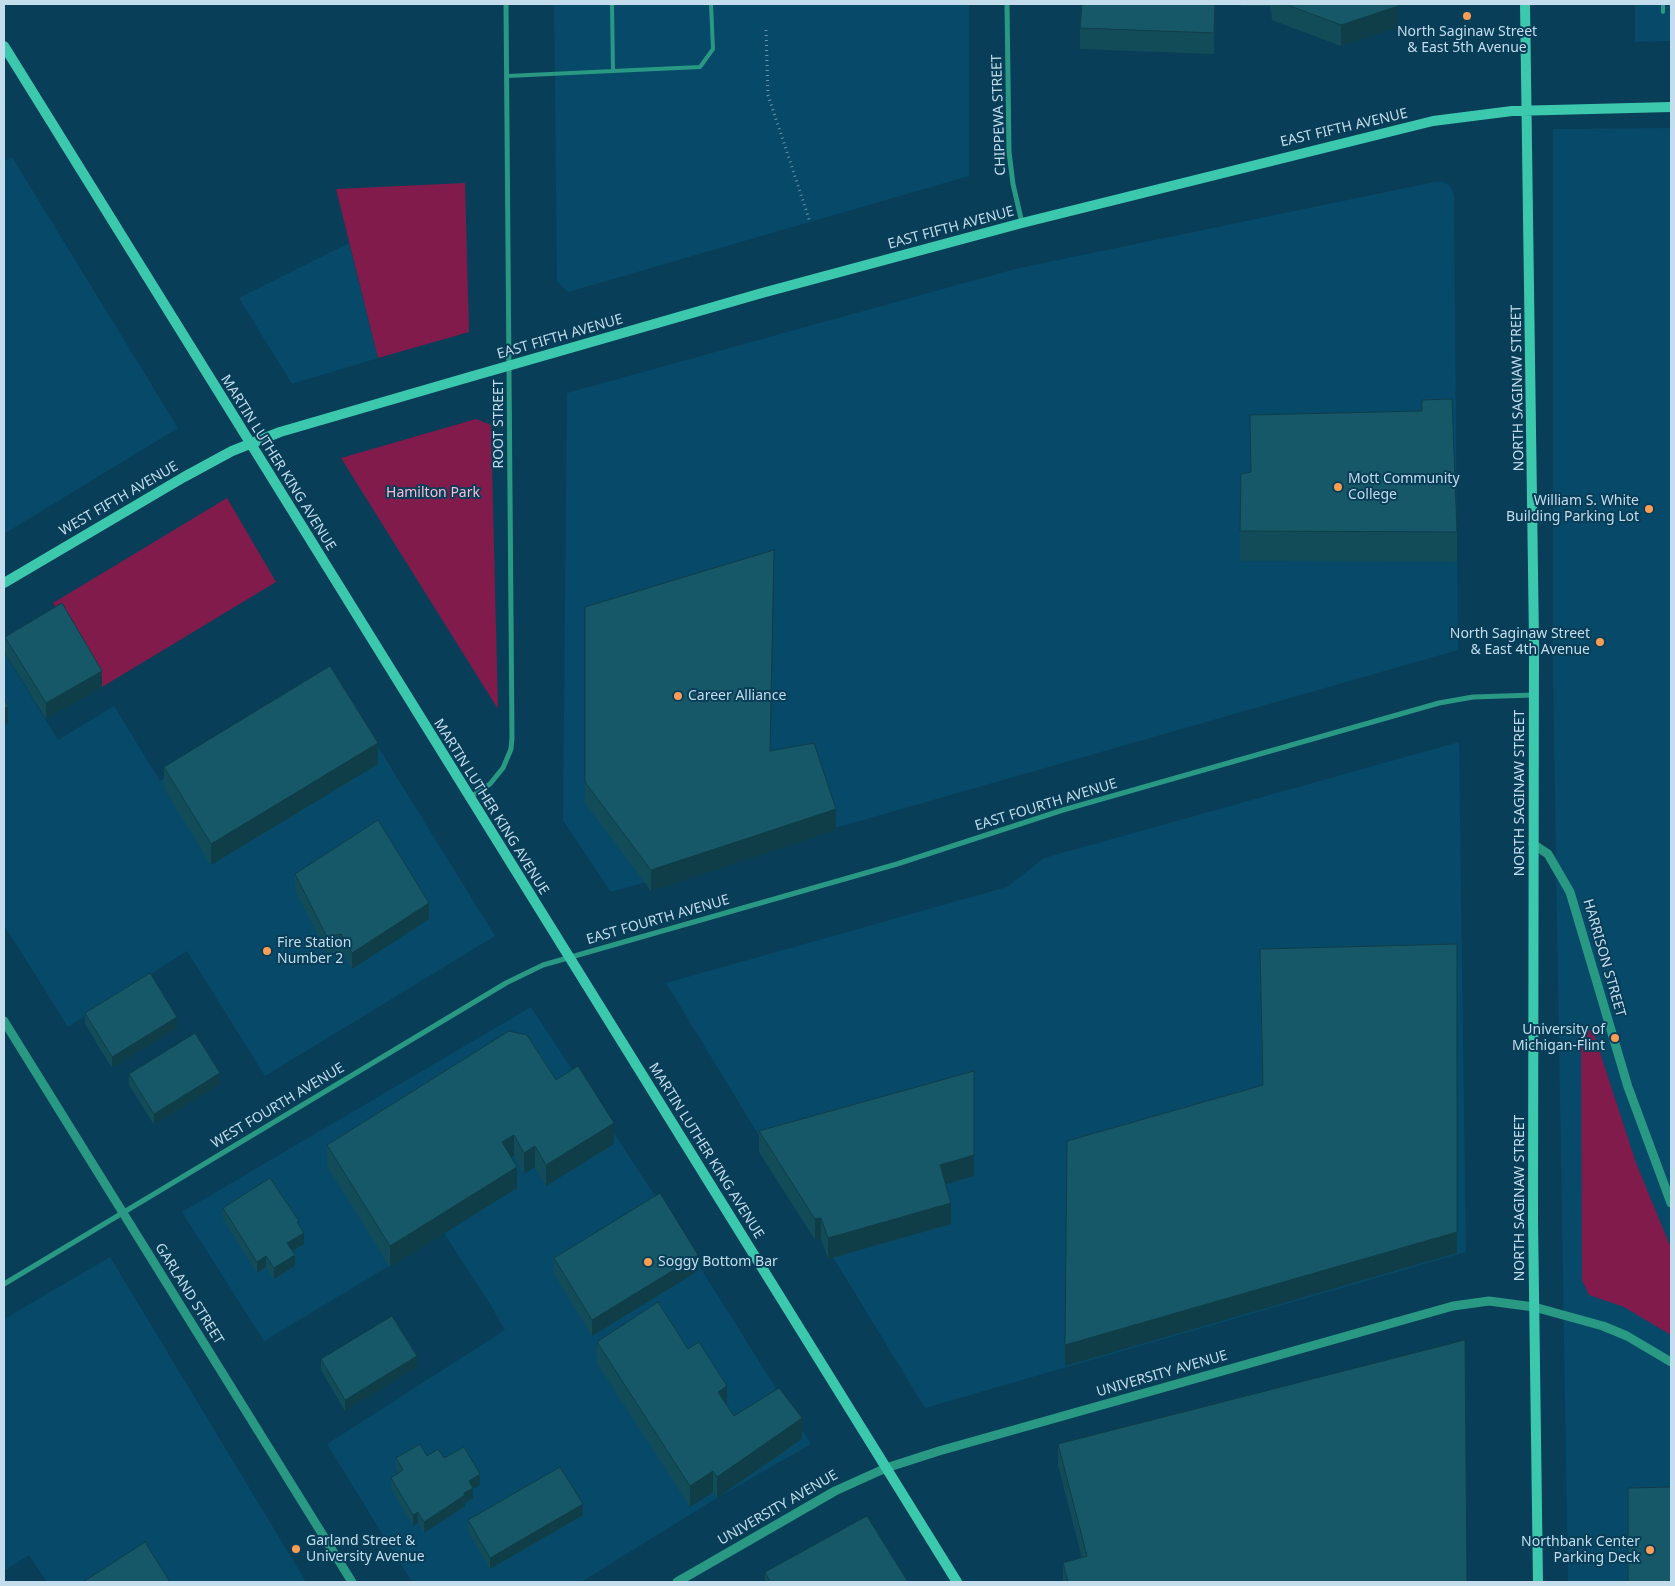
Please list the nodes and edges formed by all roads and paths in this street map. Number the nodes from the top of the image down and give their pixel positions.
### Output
1 (506, 4) edge
2 (612, 4) edge
3 (711, 4) edge
4 (1007, 4) edge
5 (1526, 4) edge
6 (1663, 4) edge
7 (1663, 12) dead end
8 (766, 30) dead end
9 (4, 46) edge
10 (613, 71) junction
11 (508, 76) junction
12 (1671, 107) edge
13 (1528, 110) junction
14 (810, 222) dead end
15 (1022, 223) junction
16 (510, 366) junction
17 (250, 443) junction
18 (4, 583) edge
19 (1534, 695) junction
20 (470, 797) junction
21 (1533, 844) junction
22 (569, 957) junction
23 (4, 1021) edge
24 (1671, 1203) edge
25 (123, 1212) junction
26 (4, 1284) edge
27 (1534, 1307) junction
28 (1671, 1362) edge
29 (886, 1468) junction
30 (352, 1582) edge
31 (677, 1582) edge
32 (957, 1582) edge
33 (1538, 1582) edge

1 - 11 street, ROOT STREET
2 - 10 lane
3 - 10 lane
4 - 15 street, CHIPPEWA STREET
5 - 13 main road, NORTH SAGINAW STREET
6 - 7 lane
8 - 14 path
9 - 17 main road, MARTIN LUTHER KING AVENUE
10 - 11 lane
11 - 16 street, ROOT STREET
12 - 13 main road, EAST FIFTH AVENUE
13 - 15 main road, EAST FIFTH AVENUE
13 - 19 main road, NORTH SAGINAW STREET
15 - 16 main road, EAST FIFTH AVENUE
16 - 17 main road, EAST FIFTH AVENUE
16 - 20 street, ROOT STREET
17 - 18 main road, WEST FIFTH AVENUE
17 - 20 main road, MARTIN LUTHER KING AVENUE
19 - 21 main road, NORTH SAGINAW STREET
19 - 22 street, EAST FOURTH AVENUE
20 - 22 main road, MARTIN LUTHER KING AVENUE
21 - 24 street, HARRISON STREET
21 - 27 main road, NORTH SAGINAW STREET
22 - 25 street, WEST FOURTH AVENUE
22 - 29 main road, MARTIN LUTHER KING AVENUE
23 - 25 street, GARLAND STREET
25 - 26 street, WEST FOURTH AVENUE
25 - 30 street, GARLAND STREET
27 - 28 street, UNIVERSITY AVENUE
27 - 29 street, UNIVERSITY AVENUE
27 - 33 main road, NORTH SAGINAW STREET
29 - 31 street, UNIVERSITY AVENUE
29 - 32 main road, MARTIN LUTHER KING AVENUE

